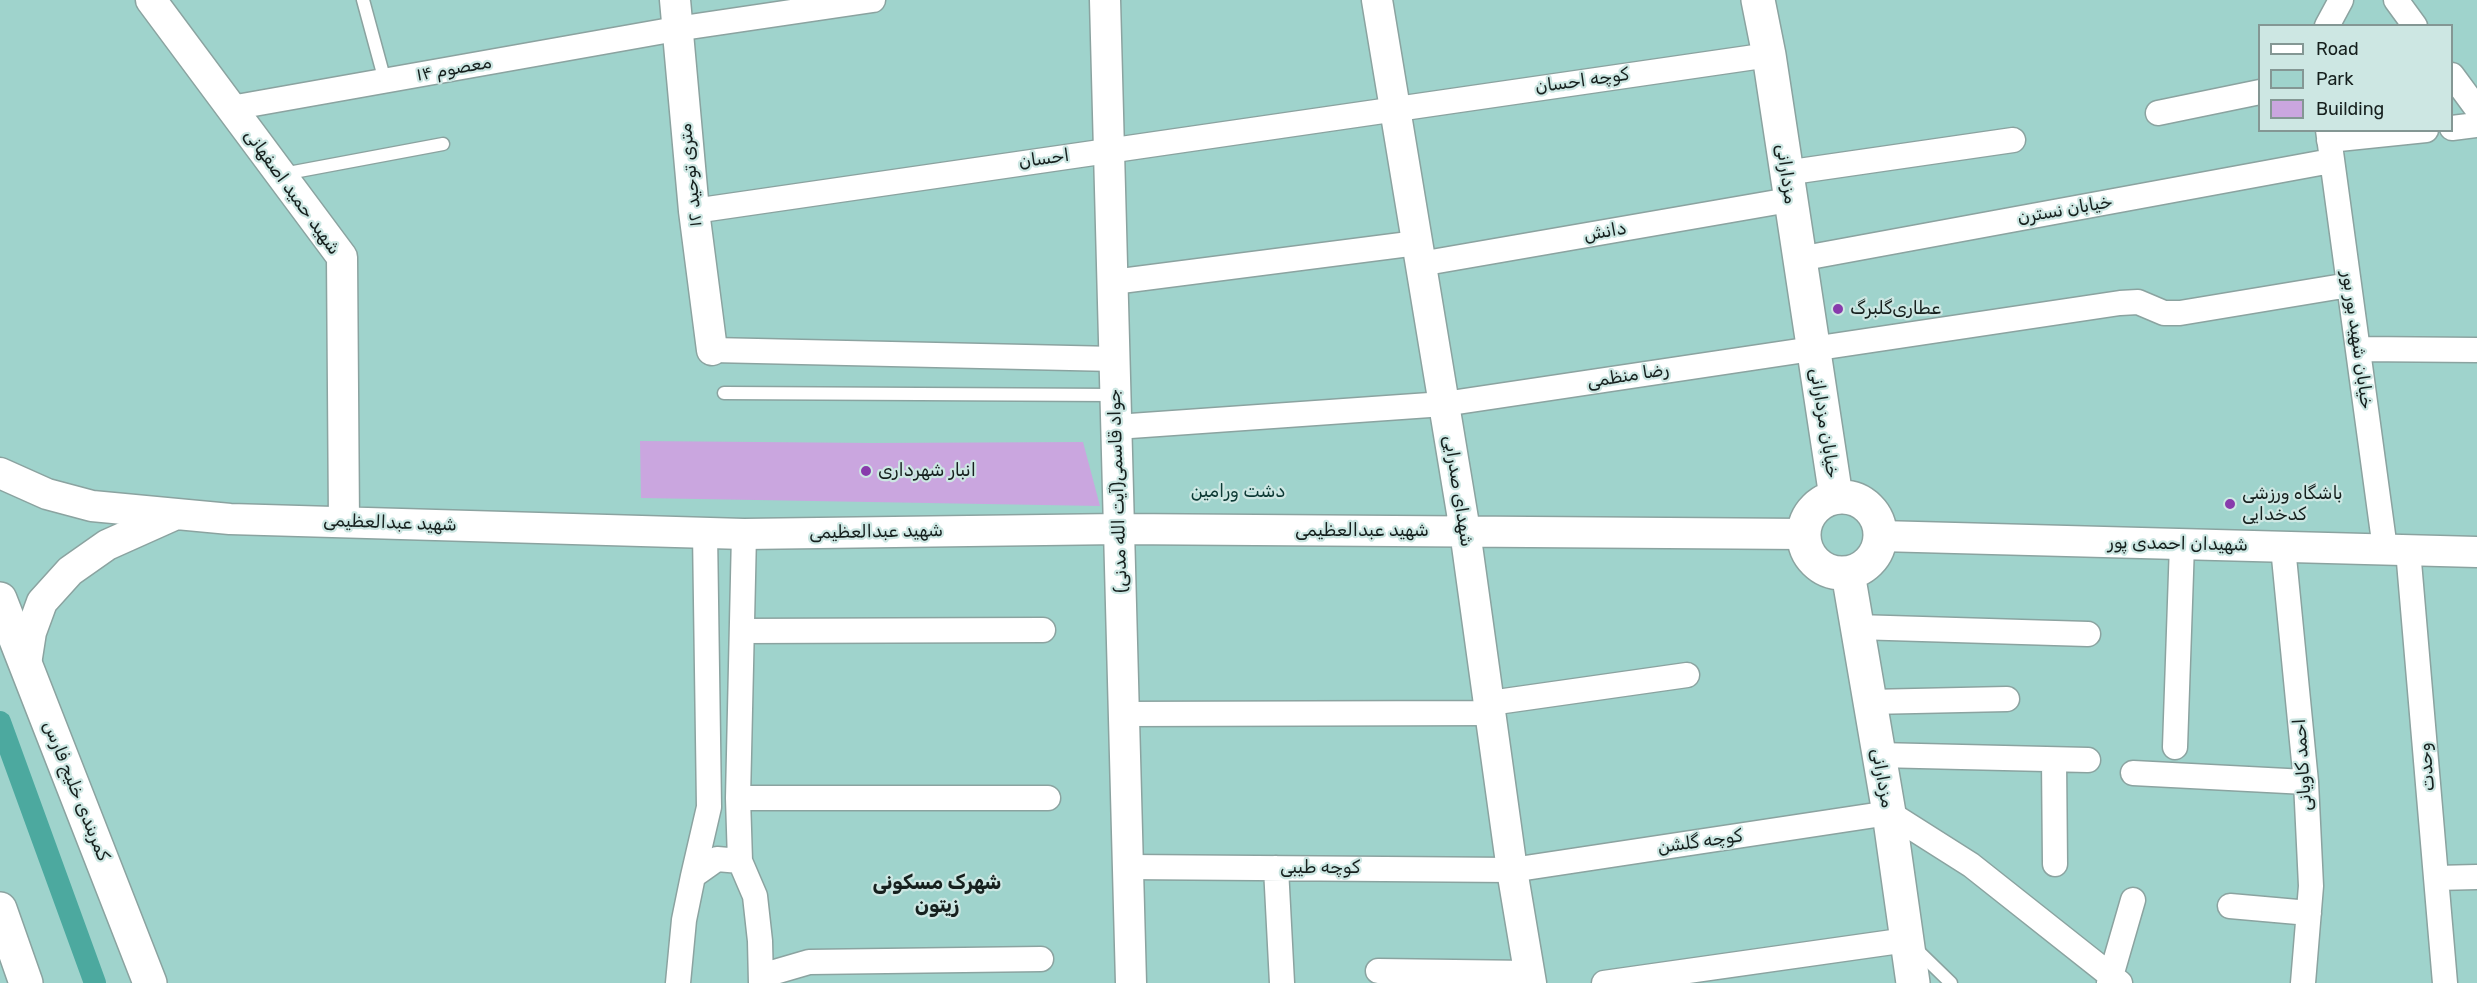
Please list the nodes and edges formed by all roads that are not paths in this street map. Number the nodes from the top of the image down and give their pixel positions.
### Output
1 (151, 0) edge
2 (363, 0) edge
3 (675, 0) edge
4 (873, 0) edge
5 (1105, 0) edge
6 (1377, 0) edge
7 (1758, 0) edge
8 (2342, 0) edge
9 (2396, 0) edge
10 (2328, 24) edge
11 (2414, 24) edge
12 (676, 29) junction
13 (1769, 55) junction
14 (2453, 78) edge
15 (385, 81) junction
16 (2258, 92) edge
17 (231, 108) junction
18 (1395, 108) junction
19 (2477, 110) edge
20 (2158, 113) dead end
21 (2477, 125) edge
22 (2453, 128) edge
23 (2412, 132) edge
24 (2013, 140) dead end
25 (443, 144) dead end
26 (2329, 144) edge
27 (1109, 149) junction
28 (281, 175) junction
29 (1787, 187) junction
30 (694, 210) junction
31 (1419, 253) junction
32 (1798, 259) junction
33 (1113, 282) junction
34 (2349, 285) junction
35 (1812, 348) junction
36 (2358, 349) junction
37 (712, 350) joint
38 (2477, 350) edge
39 (1115, 359) junction
40 (724, 393) dead end
41 (1116, 395) junction
42 (1444, 404) junction
43 (1116, 427) junction
44 (0, 472) edge
45 (1836, 497) junction
46 (176, 514) junction
47 (344, 522) junction
48 (1119, 529) junction
49 (1465, 531) junction
50 (705, 532) junction
51 (744, 534) junction
52 (1804, 534) junction
53 (1880, 536) junction
54 (2182, 544) junction
55 (2283, 547) junction
56 (2396, 550) junction
57 (2477, 552) edge
58 (1848, 573) junction
59 (0, 599) edge
60 (1856, 627) junction
61 (1042, 630) dead end
62 (742, 631) junction
63 (2088, 634) dead end
64 (26, 664) junction
65 (1687, 675) dead end
66 (2007, 699) dead end
67 (1869, 702) junction
68 (1491, 708) junction
69 (1124, 714) junction
70 (2175, 747) dead end
71 (1878, 755) junction
72 (2054, 760) junction
73 (2088, 760) dead end
74 (2133, 773) dead end
75 (2306, 782) junction
76 (738, 798) junction
77 (1047, 798) dead end
78 (1888, 813) junction
79 (740, 861) junction
80 (2055, 864) dead end
81 (1128, 867) junction
82 (1276, 868) junction
83 (1512, 870) junction
84 (693, 876) junction
85 (2477, 877) edge
86 (2436, 878) junction
87 (2133, 900) dead end
88 (2230, 906) dead end
89 (0, 909) edge
90 (2308, 913) junction
91 (1907, 940) junction
92 (1041, 959) dead end
93 (1378, 971) dead end
94 (1530, 978) edge
95 (761, 979) edge
96 (2113, 981) edge
97 (26, 983) edge
98 (150, 983) edge
99 (678, 983) edge
100 (1131, 983) edge
101 (1282, 983) edge
102 (1604, 983) edge
103 (1913, 983) edge
104 (1951, 983) edge
105 (2303, 983) edge
106 (2445, 983) edge

1 - 17 street, شهید حمید اصفهانی
2 - 15 lane
3 - 12 street, ۱۲ متری توحید
4 - 12 street, ۱۴ معصوم
5 - 27 street, جواد قاسمی(آیت الله مدنی)
6 - 18 street, شهدای صدرایی
7 - 13 main road, مزدارانی
8 - 10 street
9 - 11 street
12 - 15 street, ۱۴ معصوم
12 - 30 street, ۱۲ متری توحید
13 - 18 street, کوچه احسان
13 - 29 main road, مزدارانی
14 - 19 street
15 - 17 street, ۱۴ معصوم
16 - 20 street
17 - 28 street, شهید حمید اصفهانی
18 - 27 street, احسان
18 - 31 street, شهدای صدرایی
21 - 22 street
23 - 26 street, خیابان نسترن
24 - 29 street, دانش
25 - 28 lane
26 - 32 street, خیابان نسترن
26 - 34 street, خیابان شهید بور بور
27 - 30 street, احسان
27 - 33 street, جواد قاسمی(آیت الله مدنی)
28 - 47 street, شهید حمید اصفهانی
29 - 31 street, دانش
29 - 32 main road, مزدارانی
30 - 37 street, ۱۲ متری توحید
31 - 33 street, دانش
31 - 42 street, شهدای صدرایی
32 - 35 main road, مزدارانی
33 - 39 street, جواد قاسمی(آیت الله مدنی)
34 - 35 street, رضا منظمی
34 - 36 street, خیابان شهید بور بور
35 - 42 street, رضا منظمی
35 - 45 main road, خیابان مزدارانی
36 - 38 street
36 - 56 street, خیابان شهید بور بور
37 - 39 street
39 - 41 street, جواد قاسمی(آیت الله مدنی)
40 - 41 lane
41 - 43 street, جواد قاسمی(آیت الله مدنی)
42 - 43 street, رضا منظمی
42 - 49 street, شهدای صدرایی
43 - 48 street, جواد قاسمی(آیت الله مدنی)
44 - 46 street
45 - 52 main road
45 - 53 main road
46 - 47 street, شهید عبدالعظیمی
46 - 64 street, شهید عبدالعظیمی
47 - 50 street, شهید عبدالعظیمی
48 - 49 street, شهید عبدالعظیمی
48 - 51 street, شهید عبدالعظیمی
48 - 69 street, جواد قاسمی(آیت الله مدنی)
49 - 52 street, شهید عبدالعظیمی
49 - 68 street, شهدای صدرایی
50 - 51 street, شهید عبدالعظیمی
50 - 84 street
51 - 62 street
52 - 58 main road
53 - 54 street, شهیدان احمدی پور
53 - 58 main road
54 - 55 street, شهیدان احمدی پور
54 - 70 street
55 - 56 street, شهیدان احمدی پور
55 - 75 street, احمد کاویانی
56 - 57 street, شهیدان احمدی پور
56 - 86 street, وحدت
58 - 60 main road, مزدارانی
59 - 64 main road, کمربندی خلیج فارس
60 - 63 street
60 - 67 main road, مزدارانی
61 - 62 street
62 - 76 street
64 - 98 main road, کمربندی خلیج فارس
65 - 68 street
66 - 67 street
67 - 71 main road, مزدارانی
68 - 69 street
68 - 83 street, شهدای صدرایی
69 - 81 street, جواد قاسمی(آیت الله مدنی)
71 - 72 street
71 - 78 main road, مزدارانی
72 - 73 street
72 - 80 street
74 - 75 street
75 - 90 street, احمد کاویانی
76 - 77 street
76 - 79 street
78 - 83 street, کوچه گلشن
78 - 91 main road, مزدارانی
78 - 96 street
79 - 84 street
79 - 95 street
81 - 82 street, کوچه طیبی
81 - 100 street, جواد قاسمی(آیت الله مدنی)
82 - 83 street, کوچه طیبی
82 - 101 street
83 - 94 street, شهدای صدرایی
84 - 99 street
85 - 86 street
86 - 106 street, وحدت
87 - 96 street
88 - 90 street
89 - 97 main road
90 - 105 street, احمد کاویانی
91 - 102 street
91 - 103 main road, مزدارانی
91 - 104 lane
92 - 95 street
93 - 94 street

